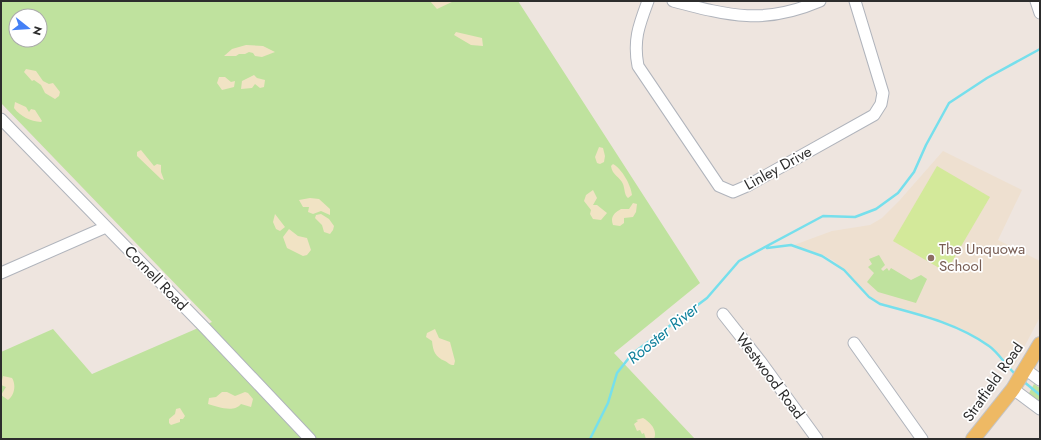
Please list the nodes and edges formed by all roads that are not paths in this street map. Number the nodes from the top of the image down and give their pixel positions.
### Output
1 (648, 1) edge
2 (673, 1) edge
3 (820, 1) edge
4 (855, 1) edge
5 (1036, 1) edge
6 (1040, 14) edge
7 (1, 119) edge
8 (106, 227) junction
9 (1, 273) edge
10 (723, 314) dead end
11 (854, 343) dead end
12 (1040, 344) edge
13 (1020, 378) junction
14 (1040, 380) edge
15 (1040, 409) edge
16 (310, 439) edge
17 (817, 439) edge
18 (922, 439) edge
19 (973, 439) edge

1 - 4 street, Linley Drive
2 - 3 street
5 - 6 street
7 - 8 street, Cornell Road
8 - 9 street
8 - 16 street, Cornell Road
10 - 17 street, Westwood Road
11 - 18 street
12 - 13 main road, Stratfield Road
13 - 14 street
13 - 15 street
13 - 19 main road, Stratfield Road

